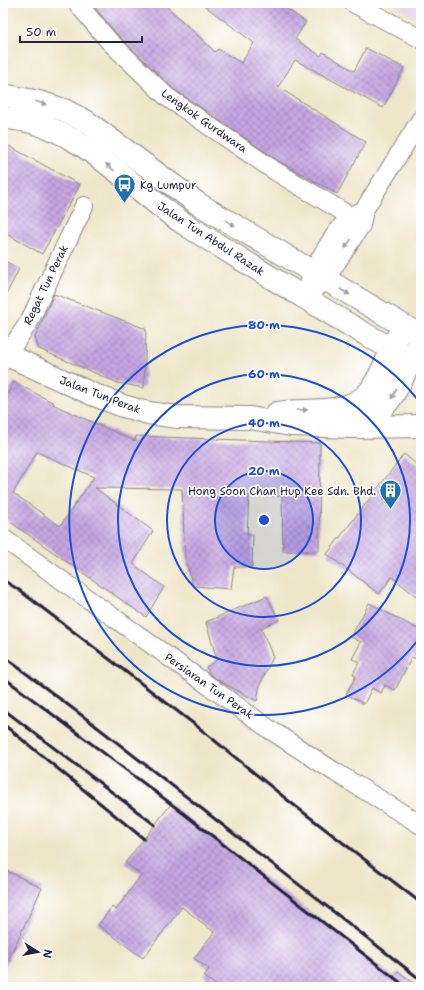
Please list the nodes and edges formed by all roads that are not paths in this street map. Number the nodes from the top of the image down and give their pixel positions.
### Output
1 (77, 3) edge
2 (352, 3) edge
3 (421, 39) edge
4 (3, 95) edge
5 (3, 118) edge
6 (421, 120) edge
7 (84, 206) dead end
8 (357, 213) junction
9 (319, 276) junction
10 (305, 298) junction
11 (412, 332) edge
12 (392, 348) junction
13 (418, 354) edge
14 (4, 357) edge
15 (250, 418) junction
16 (421, 426) edge
17 (354, 427) junction
18 (3, 538) edge
19 (421, 825) edge

1 - 8 street, Lengkok Gurdwara
2 - 3 street
4 -> 9 main road, Jalan Tun Abdul Razak
10 -> 5 main road, Jalan Tun Abdul Razak
6 - 8 street
7 - 14 street, Regat Tun Perak
8 - 9 street
9 - 10 street
9 -> 11 main road, Jalan Tun Abdul Razak
10 - 12 main road, Jalan Tun Abdul Razak
11 - 12 main road, Jalan Tun Perak
12 - 13 main road, Jalan Tun Abdul Razak
15 -> 12 main road, Jalan Tun Perak
13 -> 17 main road, Jalan Tun Perak
14 - 15 main road, Jalan Tun Perak
15 - 17 main road, Jalan Tun Perak
16 - 17 main road
18 - 19 street, Persiaran Tun Perak

